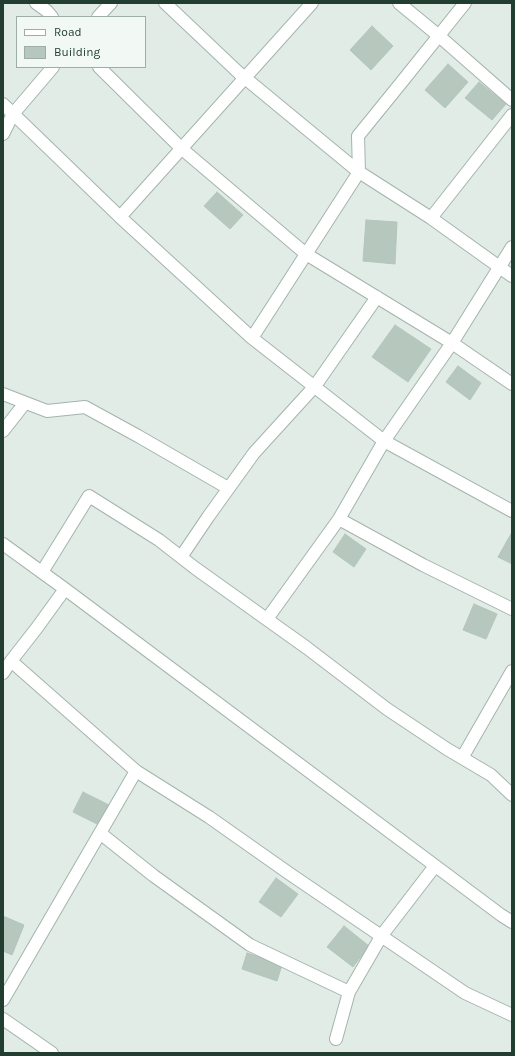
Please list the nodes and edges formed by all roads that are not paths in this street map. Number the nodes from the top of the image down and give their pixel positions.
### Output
1 (36, 3) edge
2 (112, 3) edge
3 (165, 3) edge
4 (312, 3) edge
5 (399, 3) edge
6 (465, 3) edge
7 (51, 16) edge
8 (99, 16) edge
9 (439, 36) junction
10 (52, 68) edge
11 (100, 68) edge
12 (245, 78) junction
13 (512, 100) edge
14 (3, 104) edge
15 (13, 114) junction
16 (512, 115) edge
17 (3, 134) edge
18 (182, 149) junction
19 (359, 172) junction
20 (120, 217) junction
21 (431, 218) junction
22 (512, 247) edge
23 (306, 254) junction
24 (499, 268) junction
25 (512, 276) edge
26 (377, 297) junction
27 (252, 338) junction
28 (452, 343) junction
29 (512, 384) edge
30 (315, 386) junction
31 (3, 394) edge
32 (25, 403) junction
33 (3, 431) edge
34 (384, 441) junction
35 (228, 488) junction
36 (512, 511) edge
37 (339, 519) junction
38 (3, 544) edge
39 (181, 557) junction
40 (42, 572) junction
41 (65, 589) junction
42 (512, 609) edge
43 (266, 619) junction
44 (11, 660) junction
45 (512, 670) edge
46 (3, 672) edge
47 (462, 758) junction
48 (136, 770) junction
49 (512, 795) edge
50 (100, 833) junction
51 (435, 866) junction
52 (512, 922) edge
53 (382, 935) junction
54 (350, 992) junction
55 (3, 1000) edge
56 (512, 1016) edge
57 (3, 1019) edge
58 (336, 1039) dead end
59 (52, 1053) edge

1 - 7 street
2 - 8 street
3 - 12 street
4 - 12 street
5 - 9 street
6 - 9 street
9 - 13 street
9 - 19 street
10 - 15 street
11 - 18 street
12 - 18 street
12 - 19 street
14 - 15 street
15 - 17 street
15 - 20 street
16 - 21 street
18 - 20 street
18 - 23 street
19 - 21 street
19 - 23 street
20 - 27 street
21 - 24 street
22 - 24 street
23 - 26 street
23 - 27 street
24 - 25 street
24 - 28 street
26 - 28 street
26 - 30 street
27 - 30 street
28 - 29 street
28 - 34 street
30 - 34 street
30 - 35 street
31 - 32 street
32 - 33 street
32 - 35 street
34 - 36 street
34 - 37 street
35 - 39 street
37 - 42 street
37 - 43 street
38 - 40 street
39 - 40 street
39 - 43 street
40 - 41 street
41 - 44 street
41 - 51 street
43 - 47 street
44 - 46 street
44 - 48 street
45 - 47 street
47 - 49 street
48 - 50 street
48 - 53 street
50 - 54 street
50 - 55 street
51 - 52 street
51 - 53 street
53 - 54 street
53 - 56 street
54 - 58 street
57 - 59 street

